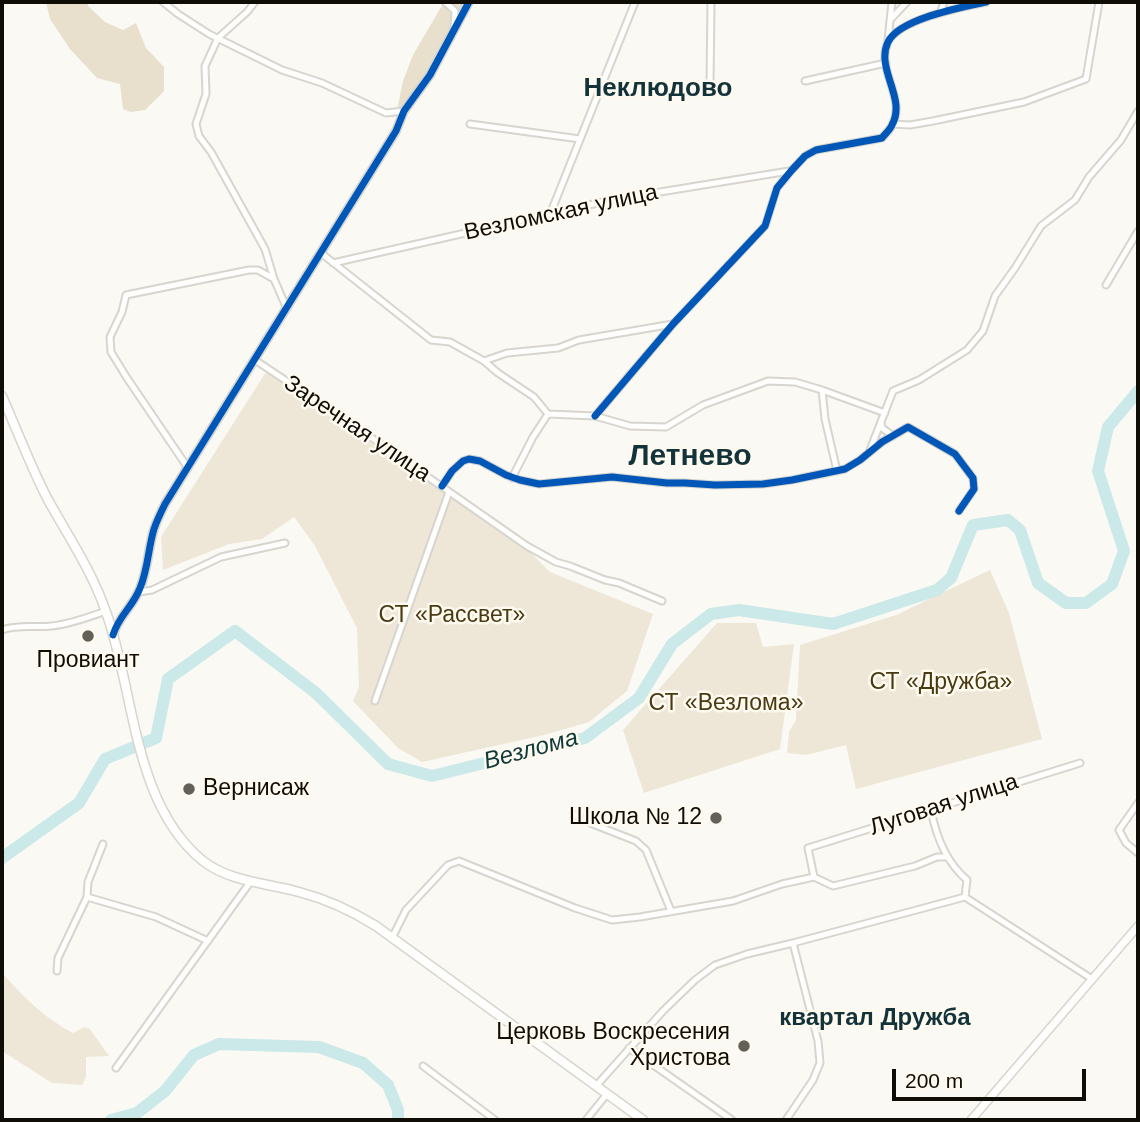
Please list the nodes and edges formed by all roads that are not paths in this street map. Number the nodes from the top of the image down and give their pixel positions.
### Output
1 (163, 2) edge
2 (255, 2) edge
3 (445, 2) edge
4 (469, 2) edge
5 (635, 2) edge
6 (711, 2) edge
7 (892, 2) edge
8 (907, 2) edge
9 (944, 2) edge
10 (986, 2) edge
11 (1099, 2) edge
12 (940, 13) junction
13 (890, 20) junction
14 (454, 30) junction
15 (218, 38) junction
16 (887, 47) junction
17 (886, 63) junction
18 (805, 81) dead end
19 (710, 85) dead end
20 (404, 111) junction
21 (1138, 111) edge
22 (470, 124) dead end
23 (893, 124) junction
24 (580, 139) junction
25 (790, 171) junction
26 (551, 212) junction
27 (1138, 232) edge
28 (321, 253) junction
29 (333, 263) junction
30 (274, 279) junction
31 (1106, 285) dead end
32 (287, 309) junction
33 (673, 324) junction
34 (255, 360) junction
35 (484, 361) junction
36 (233, 377) dead end
37 (242, 382) junction
38 (822, 390) junction
39 (2, 396) edge
40 (885, 413) junction
41 (548, 414) junction
42 (595, 416) junction
43 (881, 422) junction
44 (892, 436) junction
45 (869, 453) junction
46 (188, 468) junction
47 (837, 471) junction
48 (512, 478) junction
49 (442, 486) junction
50 (449, 492) junction
51 (960, 511) dead end
52 (285, 543) dead end
53 (139, 592) junction
54 (662, 601) dead end
55 (106, 611) junction
56 (122, 615) junction
57 (2, 630) edge
58 (113, 635) junction
59 (374, 701) dead end
60 (1080, 763) dead end
61 (1138, 803) edge
62 (931, 810) junction
63 (573, 814) dead end
64 (103, 844) dead end
65 (1138, 853) edge
66 (947, 857) junction
67 (814, 877) junction
68 (251, 881) junction
69 (87, 897) junction
70 (965, 897) junction
71 (671, 911) junction
72 (1138, 926) edge
73 (393, 938) junction
74 (208, 941) junction
75 (793, 943) junction
76 (57, 971) dead end
77 (1092, 979) junction
78 (629, 1048) junction
79 (423, 1066) dead end
80 (116, 1068) dead end
81 (596, 1086) junction
82 (607, 1094) junction
83 (495, 1120) edge
84 (586, 1120) edge
85 (643, 1120) edge
86 (732, 1120) edge
87 (786, 1120) edge
88 (971, 1120) edge

1 - 15 street
2 - 15 street
3 - 14 street
4 - 14 street
5 - 24 street
6 - 19 street
7 - 13 street
8 - 13 street
9 - 12 street
10 - 12 street
11 - 23 street
12 - 16 street
13 - 16 street
14 - 20 street
15 - 20 street
15 - 30 street
16 - 17 street
17 - 18 street
17 - 23 street
20 - 28 street
21 - 40 street
22 - 24 street
23 - 25 street
24 - 26 street
25 - 26 street, Везломская улица
25 - 33 street
26 - 29 street, Везломская улица
27 - 31 street
28 - 29 street
28 - 32 street
29 - 35 street
30 - 32 street
30 - 46 street
32 - 34 street
33 - 35 street
33 - 42 street
34 - 37 street
34 - 49 street, Заречная улица
35 - 41 street
36 - 37 street
37 - 46 street
38 - 40 street
38 - 42 street
38 - 47 street
39 - 55 main road
40 - 43 street
41 - 42 street
41 - 48 street
43 - 44 street
43 - 45 street
44 - 45 street
44 - 51 street
45 - 47 street
46 - 53 street
47 - 48 street
48 - 49 street
49 - 50 street, Заречная улица
50 - 54 street, Заречная улица
50 - 59 street
52 - 53 street
53 - 56 street
55 - 56 street
55 - 57 street
55 - 58 main road
56 - 58 street
58 - 68 main road
60 - 62 street, Луговая улица
61 - 65 street
62 - 66 street
62 - 67 street, Луговая улица
63 - 71 street
64 - 69 street
66 - 67 street
66 - 70 street
67 - 71 street
68 - 73 main road
68 - 74 street
69 - 74 street
69 - 76 street
70 - 75 street
70 - 77 street
71 - 73 street
72 - 77 street
73 - 81 main road
74 - 80 street
75 - 78 street
75 - 87 street
77 - 88 street
78 - 81 street
78 - 86 street
79 - 83 street
81 - 82 main road
82 - 84 street
82 - 85 main road

